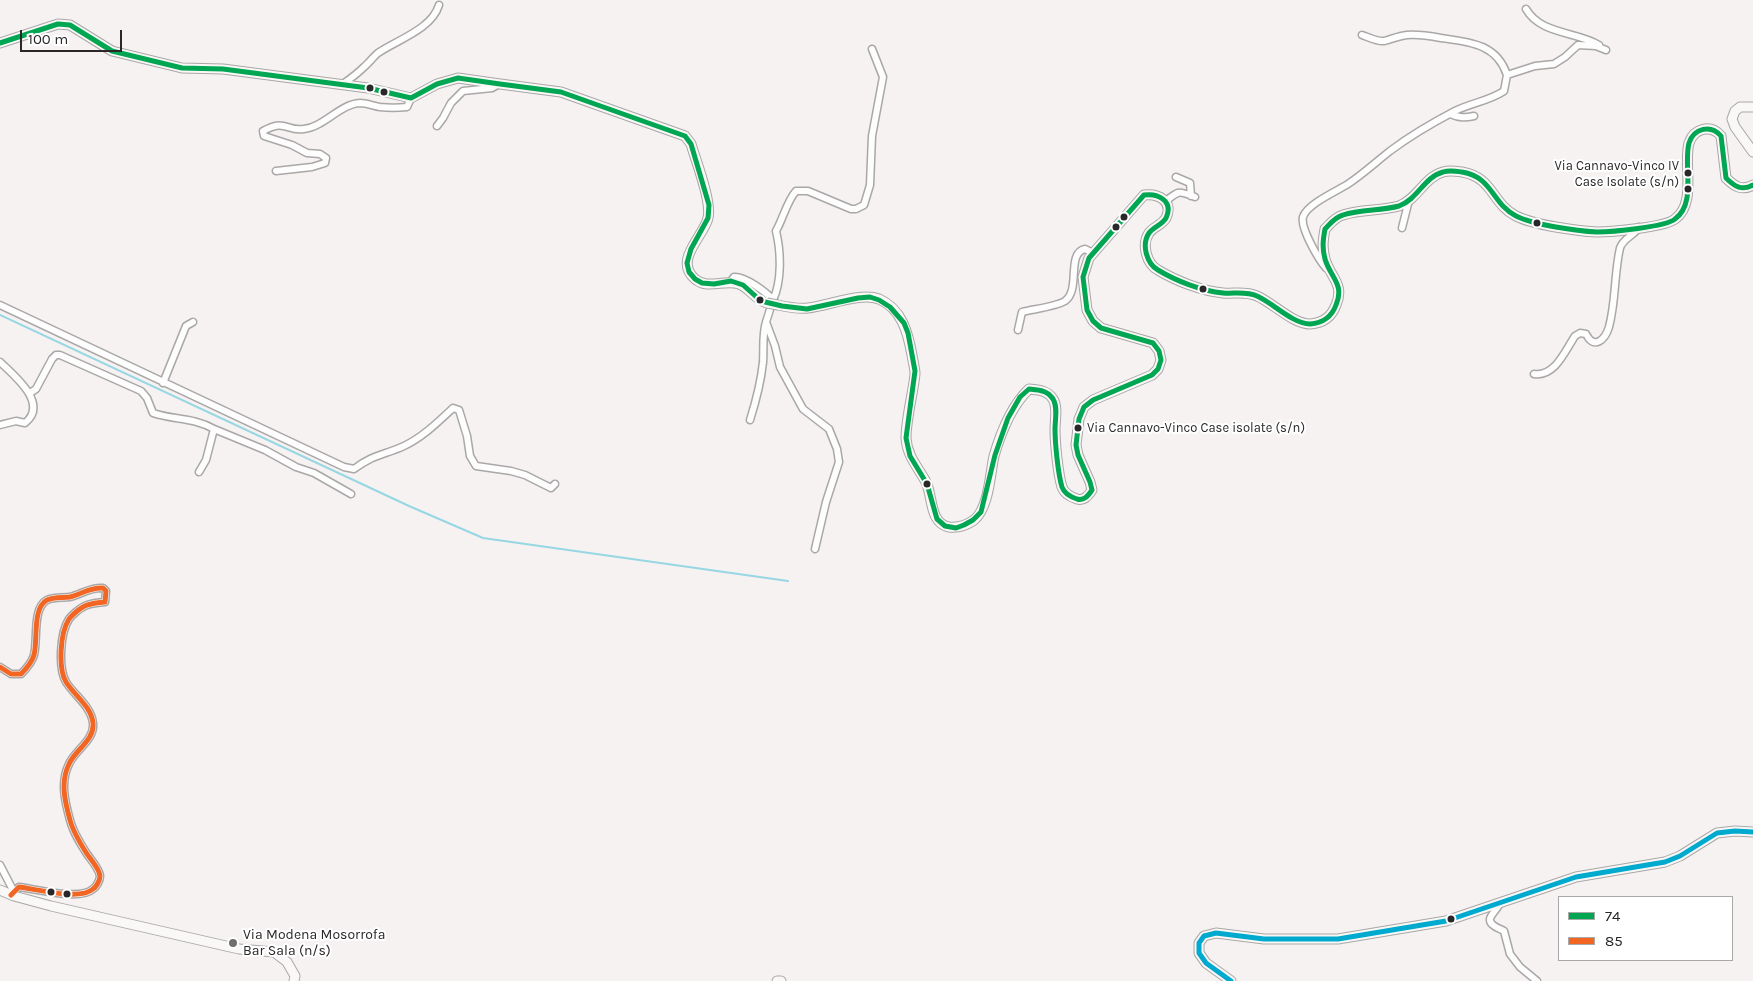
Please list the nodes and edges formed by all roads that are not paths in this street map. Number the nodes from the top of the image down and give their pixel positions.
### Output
1 (439, 5) dead end
2 (1526, 9) dead end
3 (1362, 35) dead end
4 (0, 43) edge
5 (872, 49) dead end
6 (1507, 75) junction
7 (342, 84) junction
8 (500, 84) junction
9 (411, 98) junction
10 (1753, 108) edge
11 (1450, 114) junction
12 (1474, 116) dead end
13 (437, 126) dead end
14 (1753, 152) edge
15 (276, 171) dead end
16 (1176, 177) dead end
17 (1753, 185) edge
18 (1166, 200) junction
19 (1409, 200) junction
20 (1639, 227) junction
21 (1402, 228) dead end
22 (1094, 253) junction
23 (1336, 279) junction
24 (773, 303) junction
25 (0, 304) edge
26 (193, 322) dead end
27 (766, 322) junction
28 (1018, 330) dead end
29 (0, 362) edge
30 (1534, 374) dead end
31 (163, 383) junction
32 (30, 394) junction
33 (750, 420) dead end
34 (0, 425) edge
35 (214, 429) junction
36 (199, 472) dead end
37 (556, 484) dead end
38 (352, 494) dead end
39 (815, 549) dead end
40 (0, 667) edge
41 (1753, 832) edge
42 (0, 865) edge
43 (0, 890) edge
44 (13, 893) junction
45 (1500, 903) junction
46 (294, 981) edge
47 (1231, 981) edge
48 (1537, 981) edge

1 - 7 street
2 - 6 street
3 - 6 street
4 - 7 street
5 - 24 street
6 - 11 street
7 - 9 street
8 - 9 street
8 - 13 street
8 - 24 street
9 - 15 street
10 - 14 street
11 - 12 street
11 - 23 street
16 - 18 street
17 - 20 street
18 - 22 street
18 - 23 street
19 - 20 street
19 - 21 street
19 - 23 street
20 - 30 street
22 - 24 street
22 - 28 street
24 - 27 street
25 - 31 street
26 - 31 street
27 - 33 street
27 - 39 street
29 - 32 street
31 - 37 street
32 - 34 street
32 - 35 street
35 - 36 street
35 - 38 street
40 - 44 street
41 - 45 street
42 - 44 street
43 - 44 street
44 - 46 street
45 - 47 street
45 - 48 street

